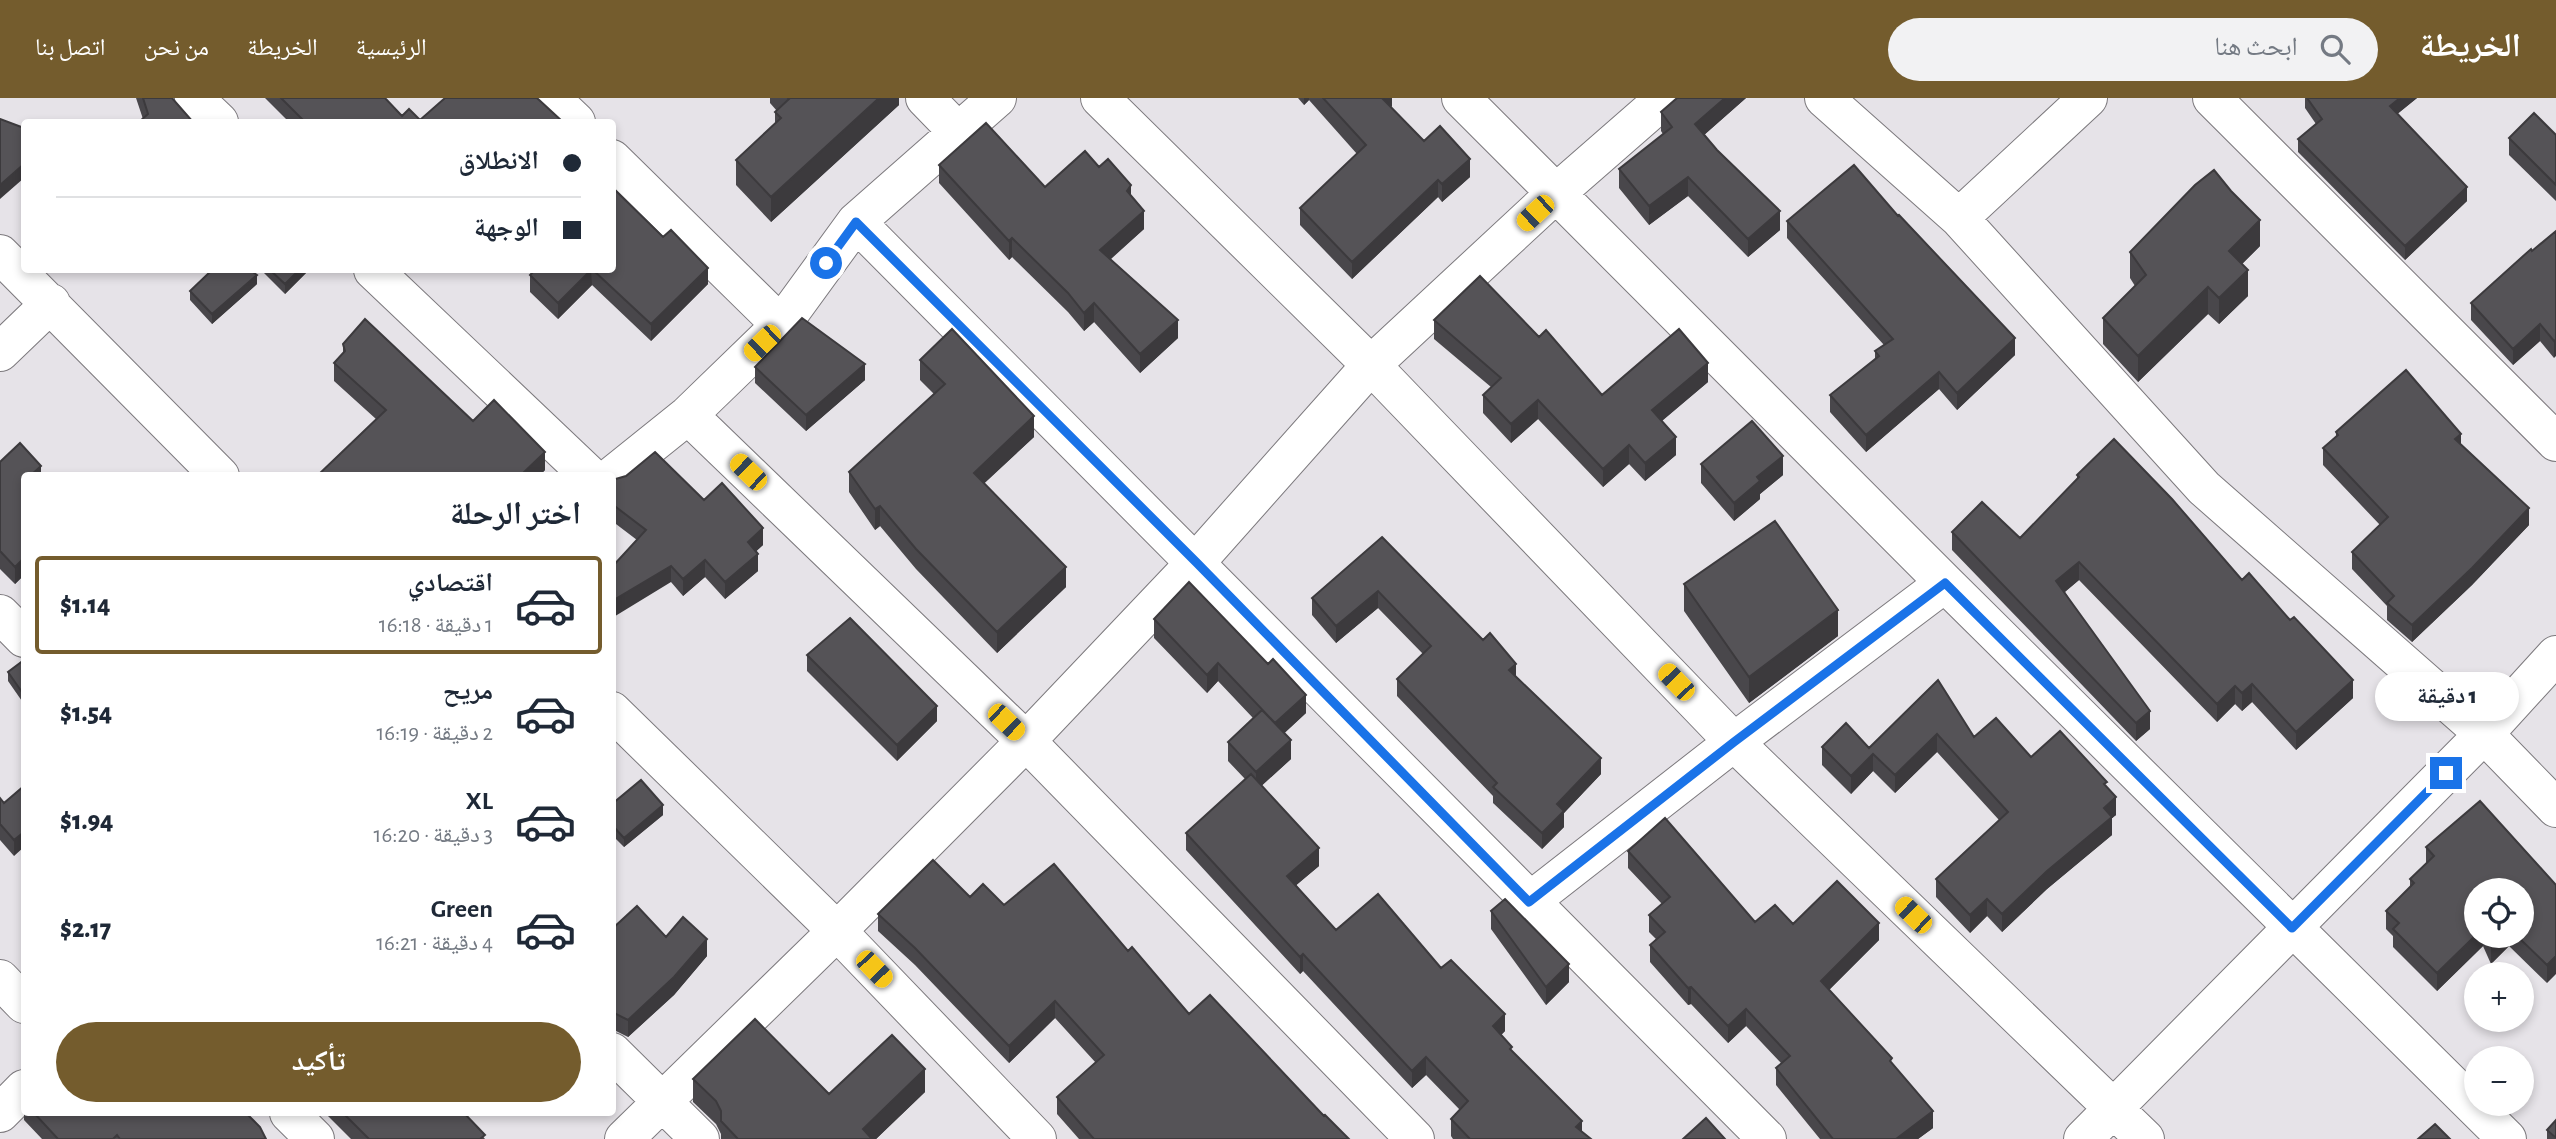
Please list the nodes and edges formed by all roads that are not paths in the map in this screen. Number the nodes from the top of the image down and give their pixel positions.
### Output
1 (194, 98) edge
2 (551, 98) edge
3 (925, 98) edge
4 (997, 98) edge
5 (1100, 98) edge
6 (1461, 98) edge
7 (1665, 98) edge
8 (1824, 98) edge
9 (2088, 98) edge
10 (2212, 98) edge
11 (216, 119) edge
12 (573, 119) edge
13 (958, 132) junction
14 (616, 163) edge
15 (1555, 194) junction
16 (1959, 218) junction
17 (856, 222) junction
18 (0, 254) edge
19 (376, 273) edge
20 (51, 303) junction
21 (781, 325) junction
22 (0, 352) edge
23 (1371, 365) junction
24 (688, 415) junction
25 (2556, 442) edge
26 (216, 472) edge
27 (586, 472) edge
28 (616, 473) edge
29 (1196, 562) junction
30 (1945, 583) junction
31 (0, 614) edge
32 (21, 637) edge
33 (21, 640) edge
34 (0, 641) edge
35 (2556, 655) edge
36 (616, 715) edge
37 (2484, 734) junction
38 (1026, 741) junction
39 (1734, 742) junction
40 (2556, 808) edge
41 (1529, 902) junction
42 (2292, 928) junction
43 (837, 931) junction
44 (0, 979) edge
45 (21, 1001) edge
46 (616, 1056) edge
47 (21, 1092) edge
48 (664, 1102) junction
49 (2113, 1108) junction
50 (0, 1113) edge
51 (292, 1116) edge
52 (314, 1139) edge
53 (624, 1139) edge
54 (699, 1139) edge
55 (1037, 1139) edge
56 (1415, 1139) edge
57 (1767, 1139) edge
58 (2083, 1139) edge
59 (2145, 1139) edge
60 (2507, 1139) edge

1 - 11 street
2 - 12 street
3 - 13 street
4 - 13 street
5 - 23 street
6 - 15 street
7 - 15 street
8 - 16 street
9 - 16 street
10 - 25 street
13 - 17 street
14 - 21 street
15 - 23 street
15 - 30 street
16 - 37 street
17 - 21 street
17 - 29 street
18 - 20 street
19 - 27 street
20 - 22 street
20 - 26 street
21 - 24 street
23 - 29 street
23 - 39 street
24 - 28 street
24 - 38 street
29 - 38 street
29 - 41 street
30 - 39 street
30 - 42 street
31 - 32 street
33 - 34 street
35 - 37 street
36 - 43 street
37 - 40 street
37 - 42 street
38 - 43 street
38 - 56 street
39 - 41 street
39 - 49 street
41 - 57 street
42 - 49 street
42 - 60 street
43 - 48 street
43 - 55 street
44 - 45 street
46 - 48 street
47 - 50 street
48 - 53 street
48 - 54 street
49 - 58 street
49 - 59 street
51 - 52 street

